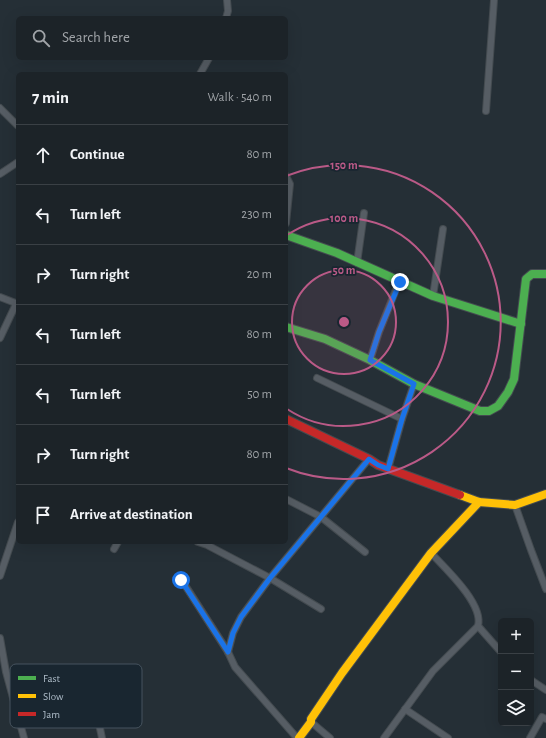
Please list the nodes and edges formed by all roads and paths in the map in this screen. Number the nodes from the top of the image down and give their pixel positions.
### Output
1 (227, 0) edge
2 (494, 0) edge
3 (227, 16) edge
4 (208, 60) edge
5 (201, 72) edge
6 (0, 108) edge
7 (486, 111) dead end
8 (16, 124) edge
9 (16, 163) edge
10 (0, 174) edge
11 (288, 180) edge
12 (288, 204) edge
13 (364, 213) dead end
14 (443, 229) dead end
15 (288, 236) edge
16 (357, 263) junction
17 (546, 274) edge
18 (400, 282) junction
19 (432, 296) junction
20 (0, 297) edge
21 (16, 304) edge
22 (16, 306) edge
23 (521, 324) junction
24 (288, 328) edge
25 (0, 338) edge
26 (370, 360) junction
27 (317, 378) dead end
28 (414, 384) junction
29 (402, 419) junction
30 (288, 420) edge
31 (369, 459) junction
32 (388, 469) junction
33 (546, 494) edge
34 (288, 500) edge
35 (479, 502) junction
36 (516, 505) junction
37 (321, 517) junction
38 (16, 528) edge
39 (117, 544) edge
40 (204, 544) edge
41 (114, 549) dead end
42 (365, 552) dead end
43 (431, 553) junction
44 (0, 576) edge
45 (270, 578) junction
46 (181, 580) dead end
47 (546, 589) edge
48 (321, 609) dead end
49 (478, 626) junction
50 (0, 638) edge
51 (498, 649) edge
52 (228, 652) junction
53 (534, 682) edge
54 (10, 687) edge
55 (546, 690) edge
56 (405, 709) junction
57 (546, 710) edge
58 (544, 718) edge
59 (311, 722) junction
60 (21, 728) edge
61 (100, 728) edge
62 (24, 738) edge
63 (102, 738) edge
64 (298, 738) edge
65 (330, 738) edge
66 (384, 738) edge
67 (448, 738) edge
68 (530, 738) edge

1 - 3 street
2 - 7 street
4 - 5 street
6 - 8 street
9 - 10 street
11 - 12 street
13 - 16 street
14 - 19 street
15 - 16 street
16 - 18 street
17 - 23 street
18 - 19 street
18 - 26 street
19 - 23 street
20 - 21 street
22 - 25 street
23 - 28 street
24 - 26 street
26 - 28 street
27 - 29 street
28 - 29 street
29 - 32 street
30 - 31 street
31 - 32 street
31 - 37 street
32 - 35 street
33 - 36 street
34 - 37 street
35 - 36 street
35 - 43 street
36 - 47 street
37 - 42 street
37 - 45 street
38 - 44 street
39 - 41 street
40 - 45 street
43 - 49 street
43 - 59 street
45 - 48 street
45 - 52 street
46 - 52 street
49 - 51 street
49 - 56 street
50 - 54 street
52 - 64 street
53 - 55 street
56 - 66 street
56 - 67 street
57 - 58 street
58 - 68 street
59 - 64 street
59 - 65 street
60 - 62 street
61 - 63 street

